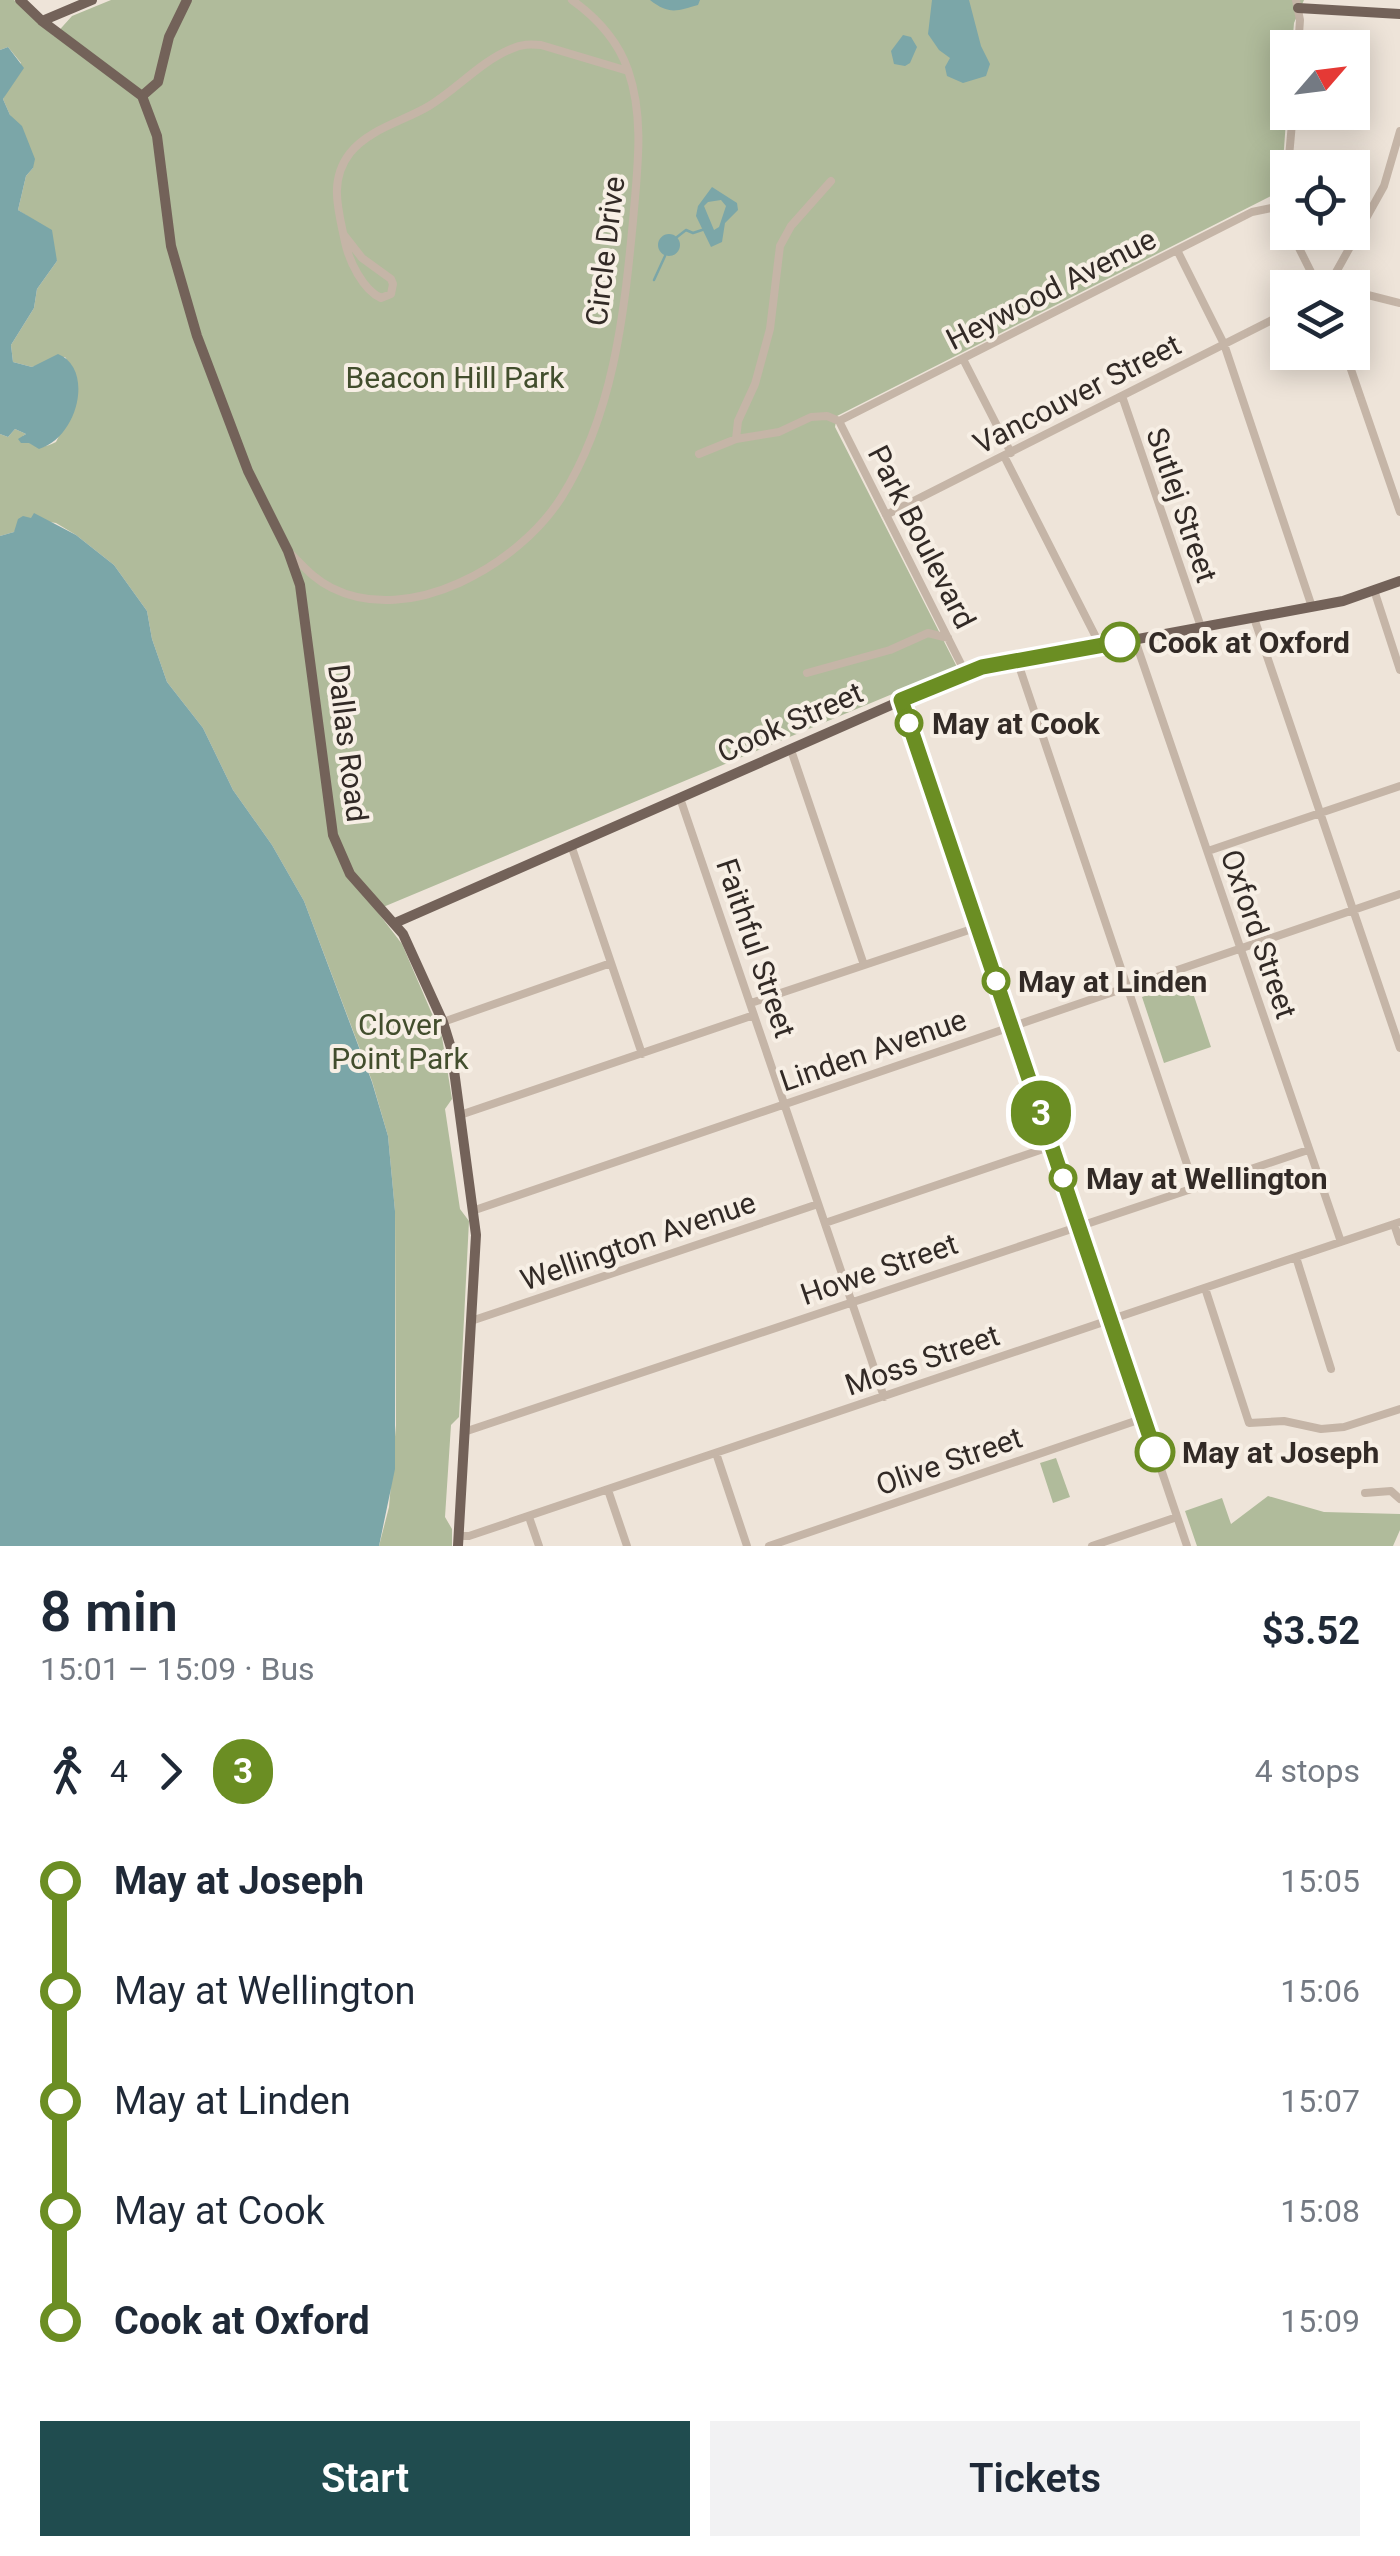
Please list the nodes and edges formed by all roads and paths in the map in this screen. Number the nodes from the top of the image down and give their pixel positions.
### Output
1 (20, 0) edge
2 (92, 0) edge
3 (187, 0) edge
4 (572, 0) edge
5 (1297, 4) edge
6 (1343, 5) edge
7 (1400, 14) edge
8 (42, 21) junction
9 (1298, 30) edge
10 (628, 71) junction
11 (142, 96) junction
12 (1400, 131) edge
13 (831, 181) dead end
14 (1270, 207) edge
15 (344, 235) junction
16 (1177, 250) junction
17 (1337, 270) edge
18 (1370, 295) edge
19 (1400, 302) edge
20 (1270, 321) edge
21 (1224, 344) junction
22 (962, 359) junction
23 (1351, 370) edge
24 (1122, 396) junction
25 (839, 421) junction
26 (736, 439) junction
27 (699, 454) dead end
28 (1008, 454) junction
29 (1400, 512) edge
30 (886, 515) junction
31 (288, 550) junction
32 (1399, 581) edge
33 (1374, 590) junction
34 (1312, 607) junction
35 (936, 614) junction
36 (1254, 618) junction
37 (1201, 628) junction
38 (928, 633) junction
39 (948, 638) junction
40 (1135, 640) junction
41 (1100, 645) junction
42 (1016, 660) junction
43 (1400, 670) edge
44 (965, 672) junction
45 (807, 673) dead end
46 (901, 700) junction
47 (791, 750) junction
48 (1400, 786) edge
49 (680, 798) junction
50 (1322, 812) junction
51 (572, 846) junction
52 (1208, 851) junction
53 (1400, 894) edge
54 (1354, 910) junction
55 (395, 924) junction
56 (978, 927) junction
57 (1241, 949) junction
58 (611, 963) junction
59 (864, 965) junction
60 (1127, 988) junction
61 (751, 1003) junction
62 (754, 1015) junction
63 (443, 1022) junction
64 (1012, 1026) junction
65 (1400, 1048) edge
66 (642, 1054) junction
67 (785, 1104) junction
68 (460, 1116) junction
69 (1052, 1146) junction
70 (1308, 1150) junction
71 (1195, 1188) junction
72 (818, 1204) junction
73 (475, 1210) junction
74 (824, 1223) junction
75 (1397, 1224) edge
76 (1080, 1227) junction
77 (1341, 1242) junction
78 (1400, 1242) edge
79 (1296, 1257) junction
80 (1205, 1288) junction
81 (852, 1302) junction
82 (471, 1320) junction
83 (1111, 1320) junction
84 (1332, 1370) dead end
85 (884, 1396) junction
86 (1400, 1409) edge
87 (1144, 1418) junction
88 (464, 1432) junction
89 (716, 1453) junction
90 (608, 1490) junction
91 (1365, 1493) dead end
92 (1400, 1499) edge
93 (529, 1517) junction
94 (1177, 1517) junction
95 (458, 1541) edge
96 (539, 1546) edge
97 (627, 1546) edge
98 (747, 1546) edge
99 (769, 1546) edge
100 (1092, 1546) edge
101 (1187, 1546) edge

1 - 8 main road
2 - 8 main road
3 - 11 main road
4 - 10 street, Circle Drive
5 - 6 main road
5 - 9 street
6 - 7 main road
8 - 11 main road
10 - 15 street
10 - 31 street, Circle Drive
11 - 31 main road, Dallas Road
12 - 17 street
13 - 26 street
14 - 16 street, Heywood Avenue
15 - 15 street
16 - 21 street
16 - 22 street, Heywood Avenue
18 - 19 street
20 - 21 street, Vancouver Street
21 - 24 street, Vancouver Street
21 - 34 street
22 - 25 street, Heywood Avenue
22 - 28 street
23 - 29 street
24 - 28 street, Vancouver Street
24 - 37 street, Sutlej Street
25 - 26 street
25 - 30 street, Park Boulevard
26 - 27 street
28 - 30 street, Vancouver Street
28 - 41 street
30 - 35 street, Park Boulevard
31 - 55 main road, Dallas Road
32 - 33 main road, Cook Street
33 - 34 main road, Cook Street
33 - 43 street
34 - 36 main road, Cook Street
35 - 38 street
35 - 39 street, Park Boulevard
36 - 37 main road, Cook Street
36 - 50 street
37 - 40 main road, Cook Street
38 - 39 street
38 - 45 street
39 - 44 street, Park Boulevard
40 - 41 main road, Cook Street
40 - 52 street, Oxford Street
41 - 42 main road, Cook Street
42 - 44 main road, Cook Street
42 - 60 street
44 - 46 main road, Cook Street
46 - 47 main road, Cook Street
46 - 56 street
47 - 49 main road, Cook Street
47 - 59 street
48 - 50 street
49 - 51 main road, Cook Street
49 - 61 street, Faithful Street
50 - 52 street
50 - 54 street
51 - 55 main road, Cook Street
51 - 58 street
52 - 57 street, Oxford Street
53 - 54 street, Linden Avenue
54 - 57 street, Linden Avenue
54 - 65 street
55 - 63 main road, Dallas Road
56 - 59 street
56 - 64 street
57 - 60 street, Linden Avenue
57 - 70 street, Oxford Street
58 - 63 street
58 - 66 street
59 - 61 street
60 - 64 street, Linden Avenue
60 - 71 street
61 - 62 street, Faithful Street
62 - 66 street
62 - 67 street, Faithful Street
63 - 68 main road, Dallas Road
64 - 67 street, Linden Avenue
64 - 69 street
66 - 68 street
67 - 72 street, Faithful Street
67 - 73 street, Linden Avenue
68 - 73 main road, Dallas Road
69 - 74 street
69 - 76 street
70 - 71 street, Howe Street
70 - 77 street, Oxford Street
71 - 76 street, Howe Street
72 - 74 street, Faithful Street
72 - 82 street, Wellington Avenue
73 - 82 main road, Dallas Road
74 - 81 street, Faithful Street
75 - 77 street, Moss Street
75 - 78 street
76 - 81 street, Howe Street
76 - 83 street
77 - 79 street, Moss Street
79 - 80 street, Moss Street
79 - 84 street
80 - 83 street, Moss Street
80 - 86 street
81 - 85 street, Faithful Street
81 - 88 street, Howe Street
82 - 88 main road, Dallas Road
83 - 85 street, Moss Street
83 - 87 street
85 - 89 street, Moss Street
87 - 94 street
87 - 99 street, Olive Street
88 - 95 main road, Dallas Road
89 - 90 street, Moss Street
89 - 98 street
90 - 93 street, Moss Street
90 - 97 street
91 - 92 street
93 - 95 street, Moss Street
93 - 96 street
94 - 100 street
94 - 101 street

